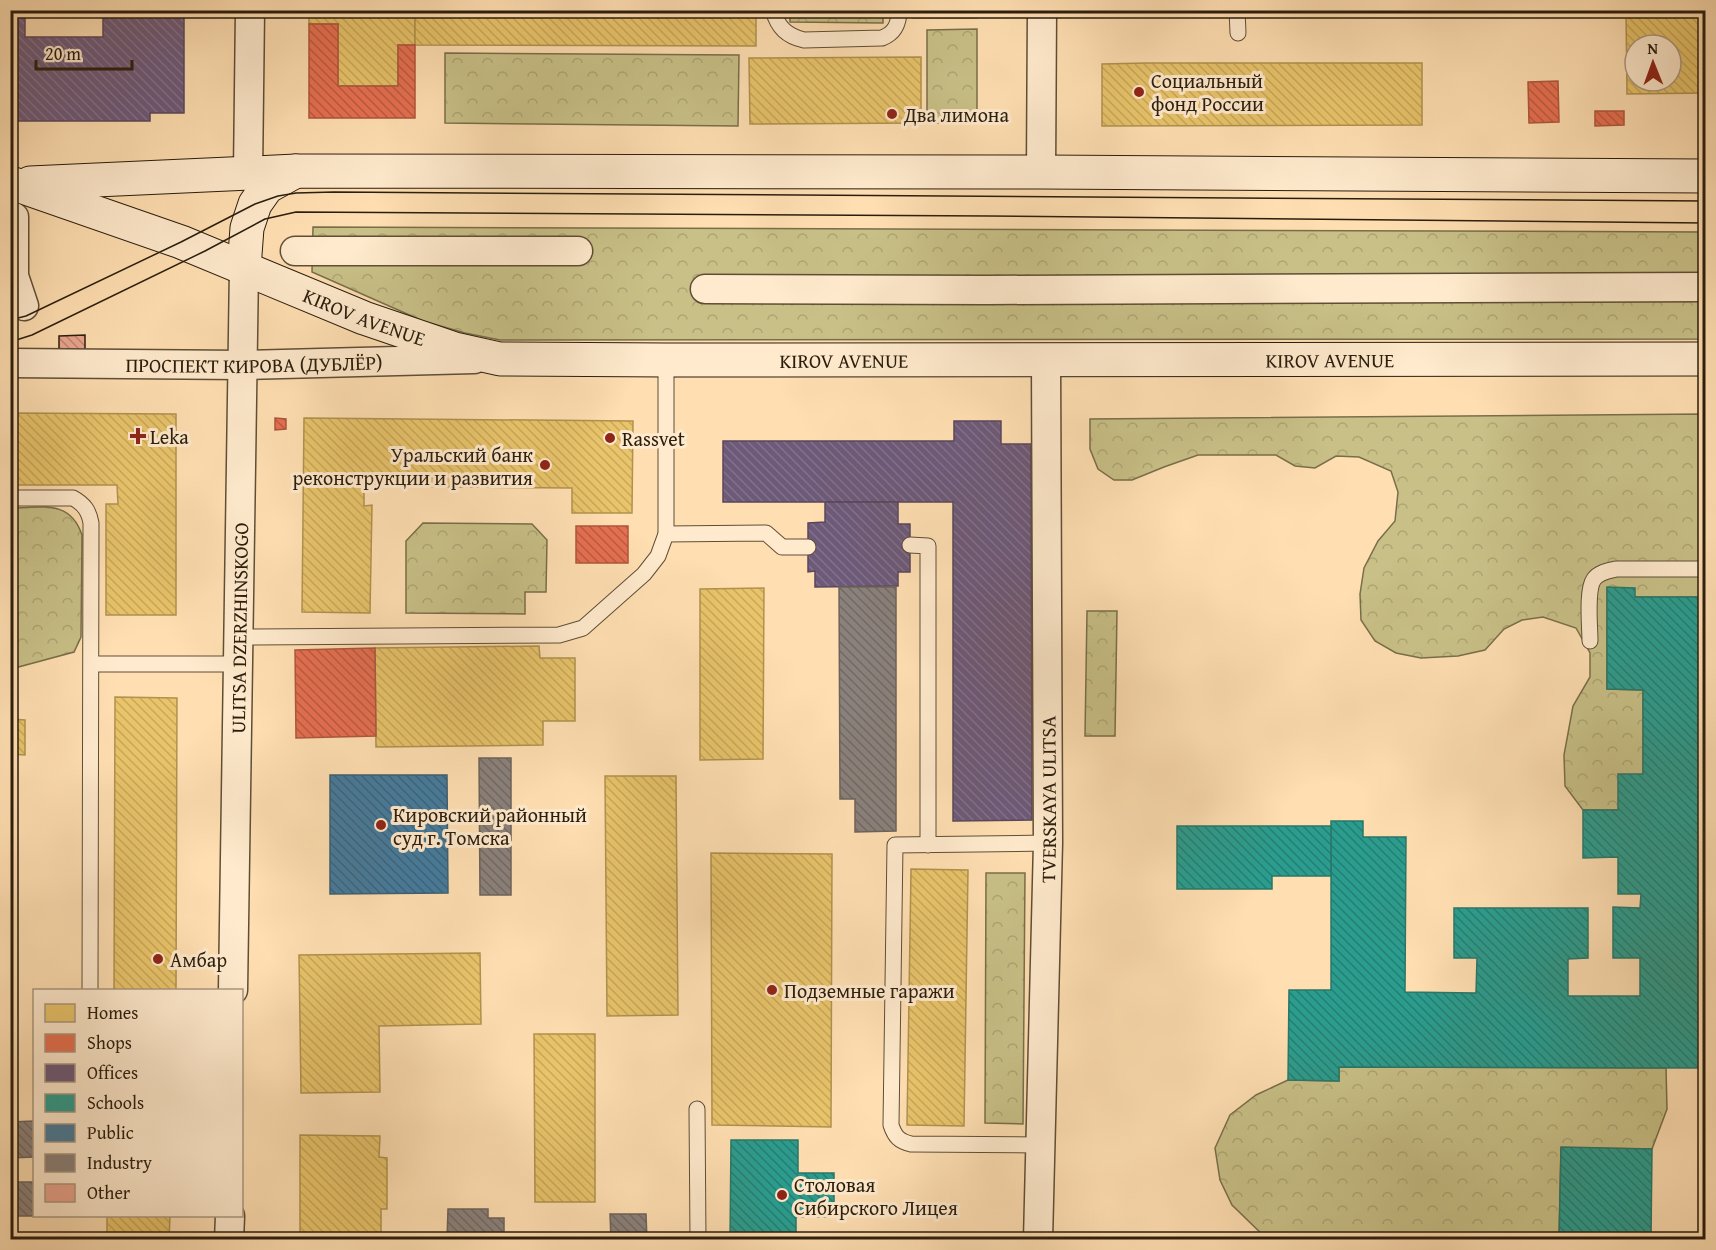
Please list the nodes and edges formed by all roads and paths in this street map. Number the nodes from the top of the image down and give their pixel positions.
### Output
1 (250, 10) edge
2 (773, 10) edge
3 (899, 10) edge
4 (1041, 10) edge
5 (1237, 10) edge
6 (1238, 33) dead end
7 (296, 171) junction
8 (248, 172) junction
9 (1041, 172) junction
10 (1706, 177) edge
11 (12, 183) edge
12 (14, 218) dead end
13 (295, 251) dead end
14 (578, 251) dead end
15 (244, 268) junction
16 (12, 276) edge
17 (1706, 287) edge
18 (705, 289) dead end
19 (24, 306) dead end
20 (500, 359) junction
21 (1046, 359) junction
22 (1706, 359) edge
23 (666, 360) junction
24 (10, 363) edge
25 (242, 365) junction
26 (10, 498) edge
27 (666, 534) junction
28 (910, 545) dead end
29 (808, 547) dead end
30 (1706, 569) edge
31 (1590, 641) dead end
32 (238, 650) junction
33 (92, 664) junction
34 (1048, 843) junction
35 (928, 844) junction
36 (90, 989) edge
37 (233, 989) edge
38 (698, 1109) dead end
39 (1041, 1145) junction
40 (230, 1217) edge
41 (229, 1239) edge
42 (698, 1239) edge
43 (1038, 1239) edge

1 - 8 street
2 - 3 lane
4 - 9 street
5 - 6 lane
7 - 8 main road, KIROV AVENUE
7 - 9 main road, KIROV AVENUE
7 - 15 main road
8 - 11 main road, KIROV AVENUE
9 - 10 main road, KIROV AVENUE
11 - 15 main road, KIROV AVENUE
12 - 16 street
13 - 14 street
15 - 20 main road, KIROV AVENUE
15 - 25 street, ULITSA DZERZHINSKOGO
16 - 19 street
17 - 18 street
20 - 23 main road, KIROV AVENUE
20 - 25 street, ПРОСПЕКТ КИРОВА (ДУБЛЁР)
21 - 22 main road, KIROV AVENUE
21 - 23 main road, KIROV AVENUE
21 - 34 street, TVERSKAYA ULITSA
23 - 27 lane
24 - 25 street, ПРОСПЕКТ КИРОВА (ДУБЛЁР)
25 - 32 street, ULITSA DZERZHINSKOGO
26 - 33 lane
27 - 29 lane
27 - 32 lane
28 - 35 lane
30 - 31 lane
32 - 33 lane
32 - 37 street, ULITSA DZERZHINSKOGO
33 - 36 lane
34 - 35 lane
34 - 39 street, TVERSKAYA ULITSA
35 - 39 lane
38 - 42 lane
39 - 43 street, TVERSKAYA ULITSA
40 - 41 street

